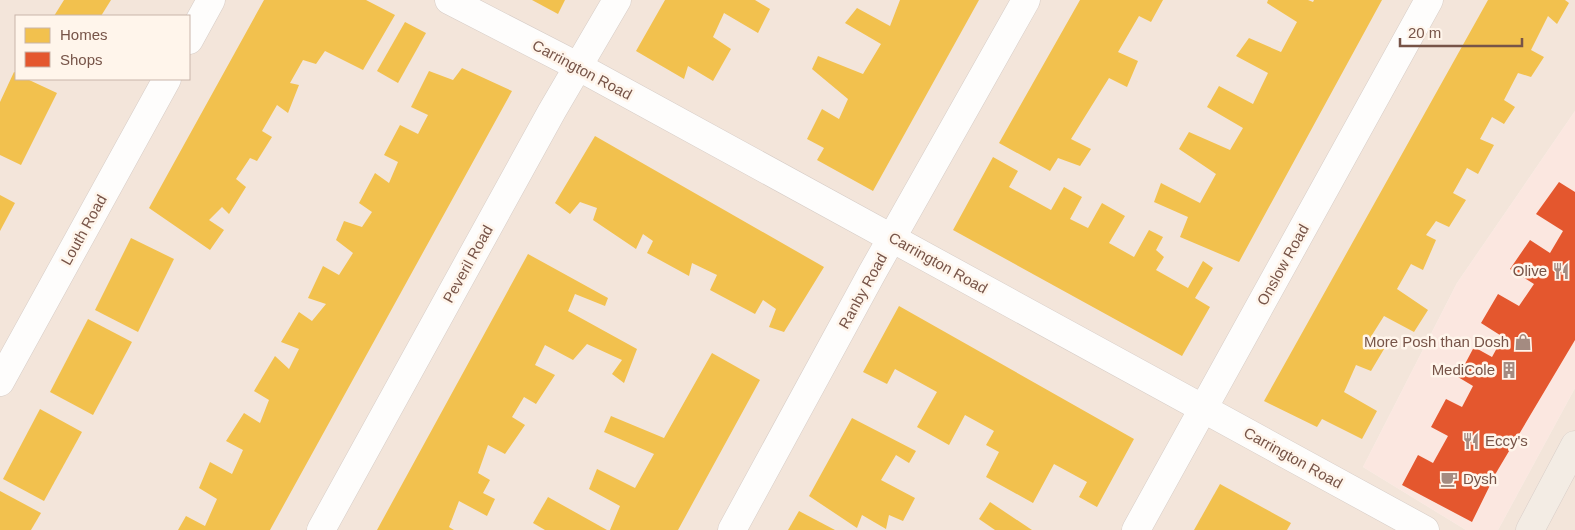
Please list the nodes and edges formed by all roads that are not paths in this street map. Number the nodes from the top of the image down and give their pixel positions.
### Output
1 (211, 0) edge
2 (449, 0) edge
3 (617, 0) edge
4 (1026, 0) edge
5 (1429, 0) edge
6 (190, 38) edge
7 (579, 68) junction
8 (166, 80) edge
9 (892, 238) junction
10 (0, 382) edge
11 (1204, 408) junction
12 (1575, 445) edge
13 (321, 530) edge
14 (732, 530) edge
15 (1136, 530) edge
16 (1426, 530) edge
17 (1530, 530) edge

1 - 6 street
2 - 7 street, Carrington Road
3 - 7 street, Peveril Road
4 - 9 street, Ranby Road
5 - 11 street, Onslow Road
7 - 9 street, Carrington Road
7 - 13 street, Peveril Road
8 - 10 street, Louth Road
9 - 11 street, Carrington Road
9 - 14 street, Ranby Road
11 - 15 street, Onslow Road
11 - 16 street, Carrington Road
12 - 17 main road

